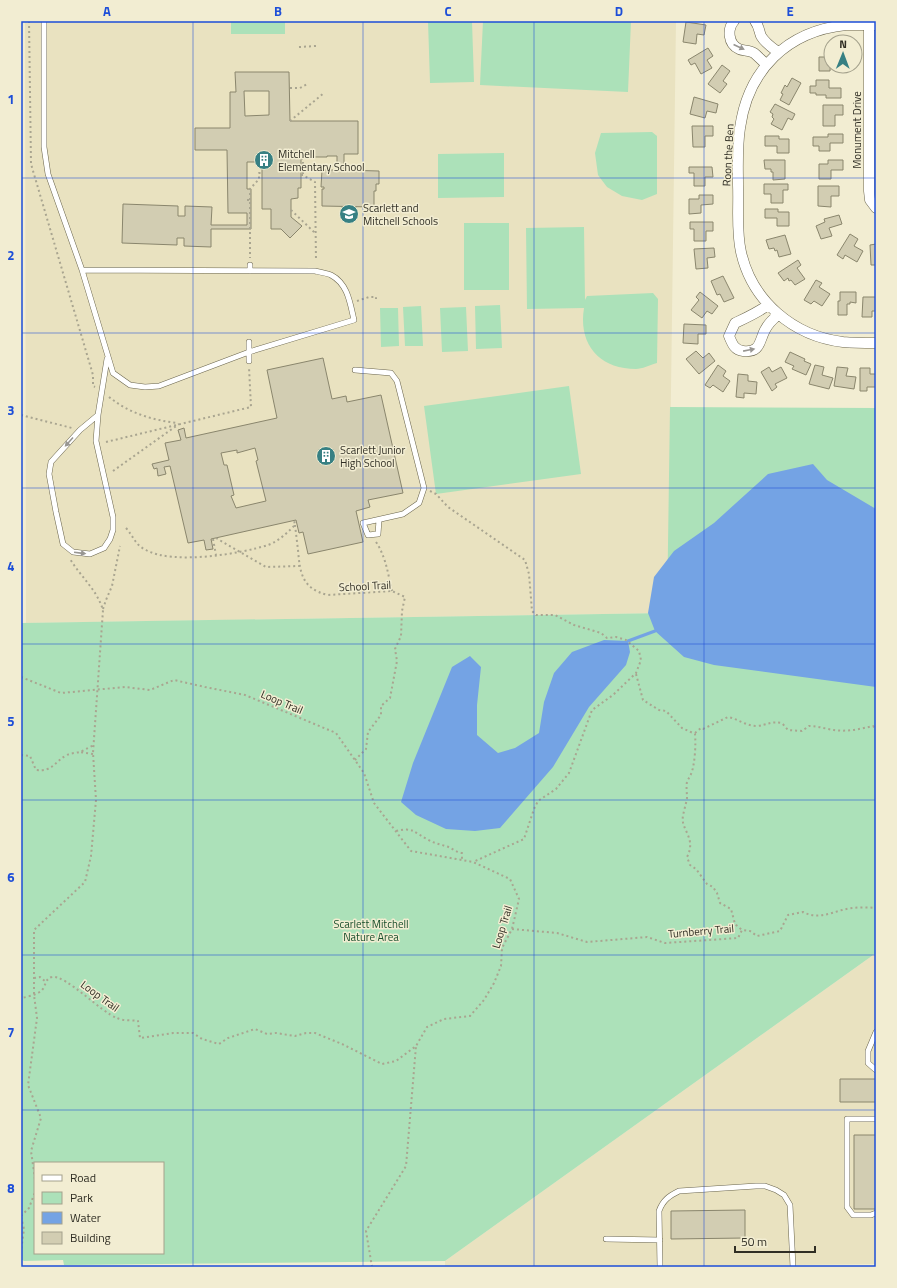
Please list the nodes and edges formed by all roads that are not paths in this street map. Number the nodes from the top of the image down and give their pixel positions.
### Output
1 (44, 21) edge
2 (734, 21) edge
3 (755, 21) edge
4 (872, 25) edge
5 (778, 52) junction
6 (766, 64) junction
7 (876, 208) edge
8 (250, 265) road end
9 (82, 270) junction
10 (250, 271) junction
11 (768, 304) junction
12 (778, 315) junction
13 (249, 342) dead end
14 (876, 343) edge
15 (249, 352) junction
16 (108, 356) junction
17 (249, 361) road end
18 (355, 370) dead end
19 (98, 415) junction
20 (379, 520) junction
21 (876, 1032) edge
22 (876, 1070) edge
23 (876, 1119) edge
24 (876, 1213) edge
25 (606, 1239) dead end
26 (660, 1240) junction
27 (660, 1267) edge
28 (793, 1267) edge

1 - 9 lane
2 -> 6 street
3 - 5 street
4 - 5 street, Roon the Ben
4 - 7 street, Monument Drive
5 - 6 street, Roon the Ben
6 - 11 street, Roon the Ben
8 - 10 lane
9 - 10 lane
9 - 16 lane
10 - 15 lane
11 - 12 street, Roon the Ben
11 -> 12 street
12 - 14 street, Roon the Ben
13 - 15 lane
15 - 16 lane
15 - 17 lane
16 - 19 lane
18 - 20 lane
19 -> 19 lane
20 - 20 lane
21 - 22 lane
23 - 24 lane
25 - 26 lane
26 - 27 lane
26 - 28 lane

